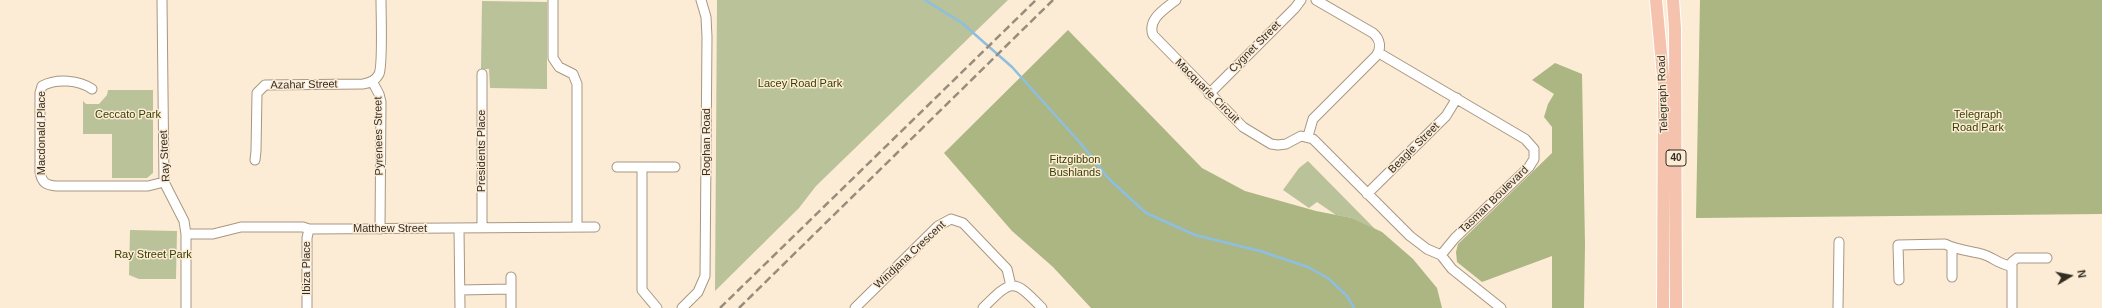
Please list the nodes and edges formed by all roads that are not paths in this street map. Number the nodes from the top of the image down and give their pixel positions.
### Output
1 (162, 0) edge
2 (381, 0) edge
3 (553, 0) edge
4 (702, 0) edge
5 (1176, 0) edge
6 (1301, 0) edge
7 (1316, 0) edge
8 (1656, 0) edge
9 (1673, 0) edge
10 (1379, 52) junction
11 (482, 74) dead end
12 (372, 81) junction
13 (92, 89) dead end
14 (1209, 94) junction
15 (1457, 98) junction
16 (1308, 136) junction
17 (254, 160) dead end
18 (617, 166) dead end
19 (642, 166) junction
20 (675, 167) dead end
21 (164, 182) junction
22 (1367, 194) junction
23 (577, 227) junction
24 (595, 227) dead end
25 (482, 228) junction
26 (309, 229) junction
27 (380, 229) junction
28 (460, 229) junction
29 (186, 234) junction
30 (1839, 242) dead end
31 (1952, 248) junction
32 (1441, 254) junction
33 (2047, 258) dead end
34 (2011, 266) junction
35 (511, 277) dead end
36 (1952, 277) dead end
37 (1899, 280) dead end
38 (1011, 286) junction
39 (511, 289) junction
40 (460, 290) junction
41 (186, 308) edge
42 (307, 308) edge
43 (460, 308) edge
44 (511, 308) edge
45 (657, 308) edge
46 (682, 308) edge
47 (854, 308) edge
48 (984, 308) edge
49 (1042, 308) edge
50 (1501, 308) edge
51 (1663, 308) edge
52 (1676, 308) edge
53 (1838, 308) edge
54 (2012, 308) edge

1 - 21 street, Ray Street
2 - 12 street, Pyrenees Street
3 - 23 street
4 - 46 street, Roghan Road
5 - 14 street, Macquarie Circuit
6 - 14 street, Cygnet Street
7 - 10 street
8 - 51 main road, Telegraph Road / 40
9 - 52 main road, Telegraph Road / 40
10 - 15 street, Tasman Boulevard
10 - 16 street
11 - 25 street, Presidents Place
12 - 17 street, Azahar Street
12 - 27 street, Pyrenees Street
13 - 21 street, Macdonald Place
14 - 16 street, Macquarie Circuit
15 - 22 street, Beagle Street
15 - 32 street, Tasman Boulevard
16 - 22 street
18 - 19 street
19 - 20 street
19 - 45 street
21 - 29 street, Ray Street
22 - 32 street
23 - 24 street, Matthew Street
23 - 25 street, Matthew Street
25 - 28 street, Matthew Street
26 - 27 street, Matthew Street
26 - 29 street, Matthew Street
26 - 42 street, Ibiza Place
27 - 28 street, Matthew Street
28 - 40 street
29 - 41 street, Ray Street
30 - 53 street
31 - 34 street
31 - 36 street
31 - 37 street
32 - 50 street
33 - 34 street
34 - 54 street
35 - 39 street
38 - 47 street, Windjana Crescent
38 - 48 street
38 - 49 street
39 - 40 street
39 - 44 street
40 - 43 street

